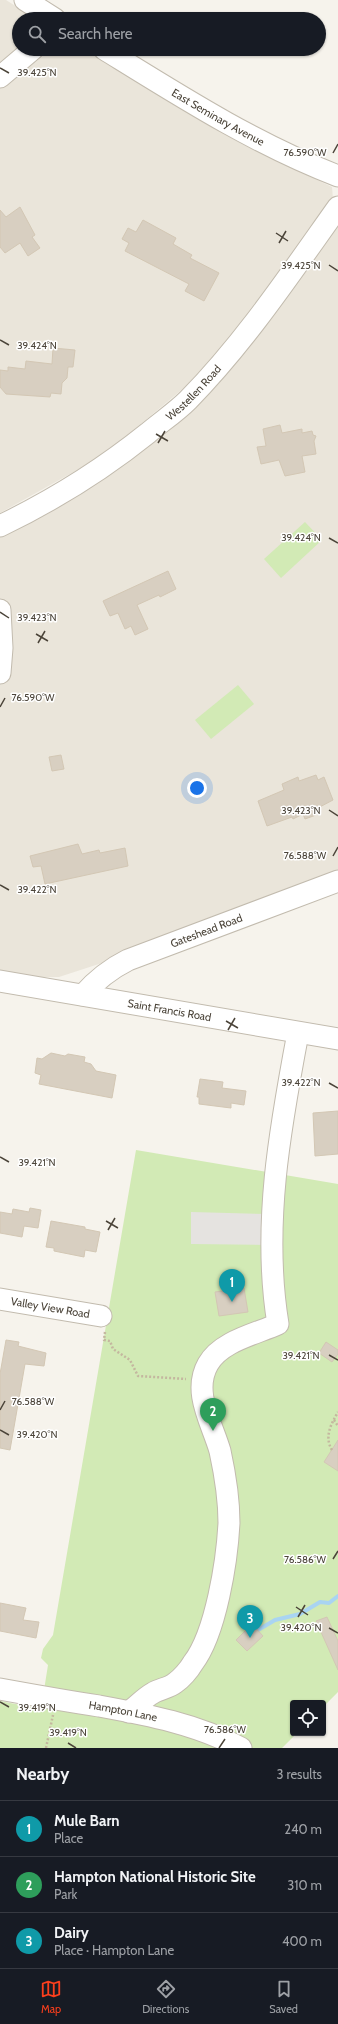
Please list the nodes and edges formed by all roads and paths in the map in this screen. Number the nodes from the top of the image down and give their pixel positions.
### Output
1 (25, 0) edge
2 (45, 12) edge
3 (25, 56) edge
4 (116, 56) edge
5 (0, 77) edge
6 (338, 176) edge
7 (338, 207) edge
8 (0, 526) edge
9 (0, 610) edge
10 (0, 673) edge
11 (338, 881) edge
12 (0, 982) edge
13 (83, 994) junction
14 (298, 1033) junction
15 (338, 1040) edge
16 (0, 1299) edge
17 (101, 1316) joint
18 (202, 1381) junction
19 (338, 1412) edge
20 (334, 1420) junction
21 (338, 1426) edge
22 (332, 1450) dead end
23 (0, 1688) edge
24 (129, 1712) junction
25 (53, 1713) dead end
26 (46, 1748) edge
27 (241, 1748) edge

1 - 2 street
3 - 5 street
4 - 6 street, East Seminary Avenue
7 - 8 street, Westellen Road
9 - 10 street
11 - 13 street, Gateshead Road
12 - 13 street, Saint Francis Road
13 - 14 street, Saint Francis Road
14 - 15 street, Saint Francis Road
14 - 18 street
16 - 17 street, Valley View Road
17 - 18 path
18 - 24 street
19 - 20 path
20 - 21 path
20 - 22 path
23 - 24 street, Hampton Lane
24 - 27 street, Hampton Lane
25 - 26 path

